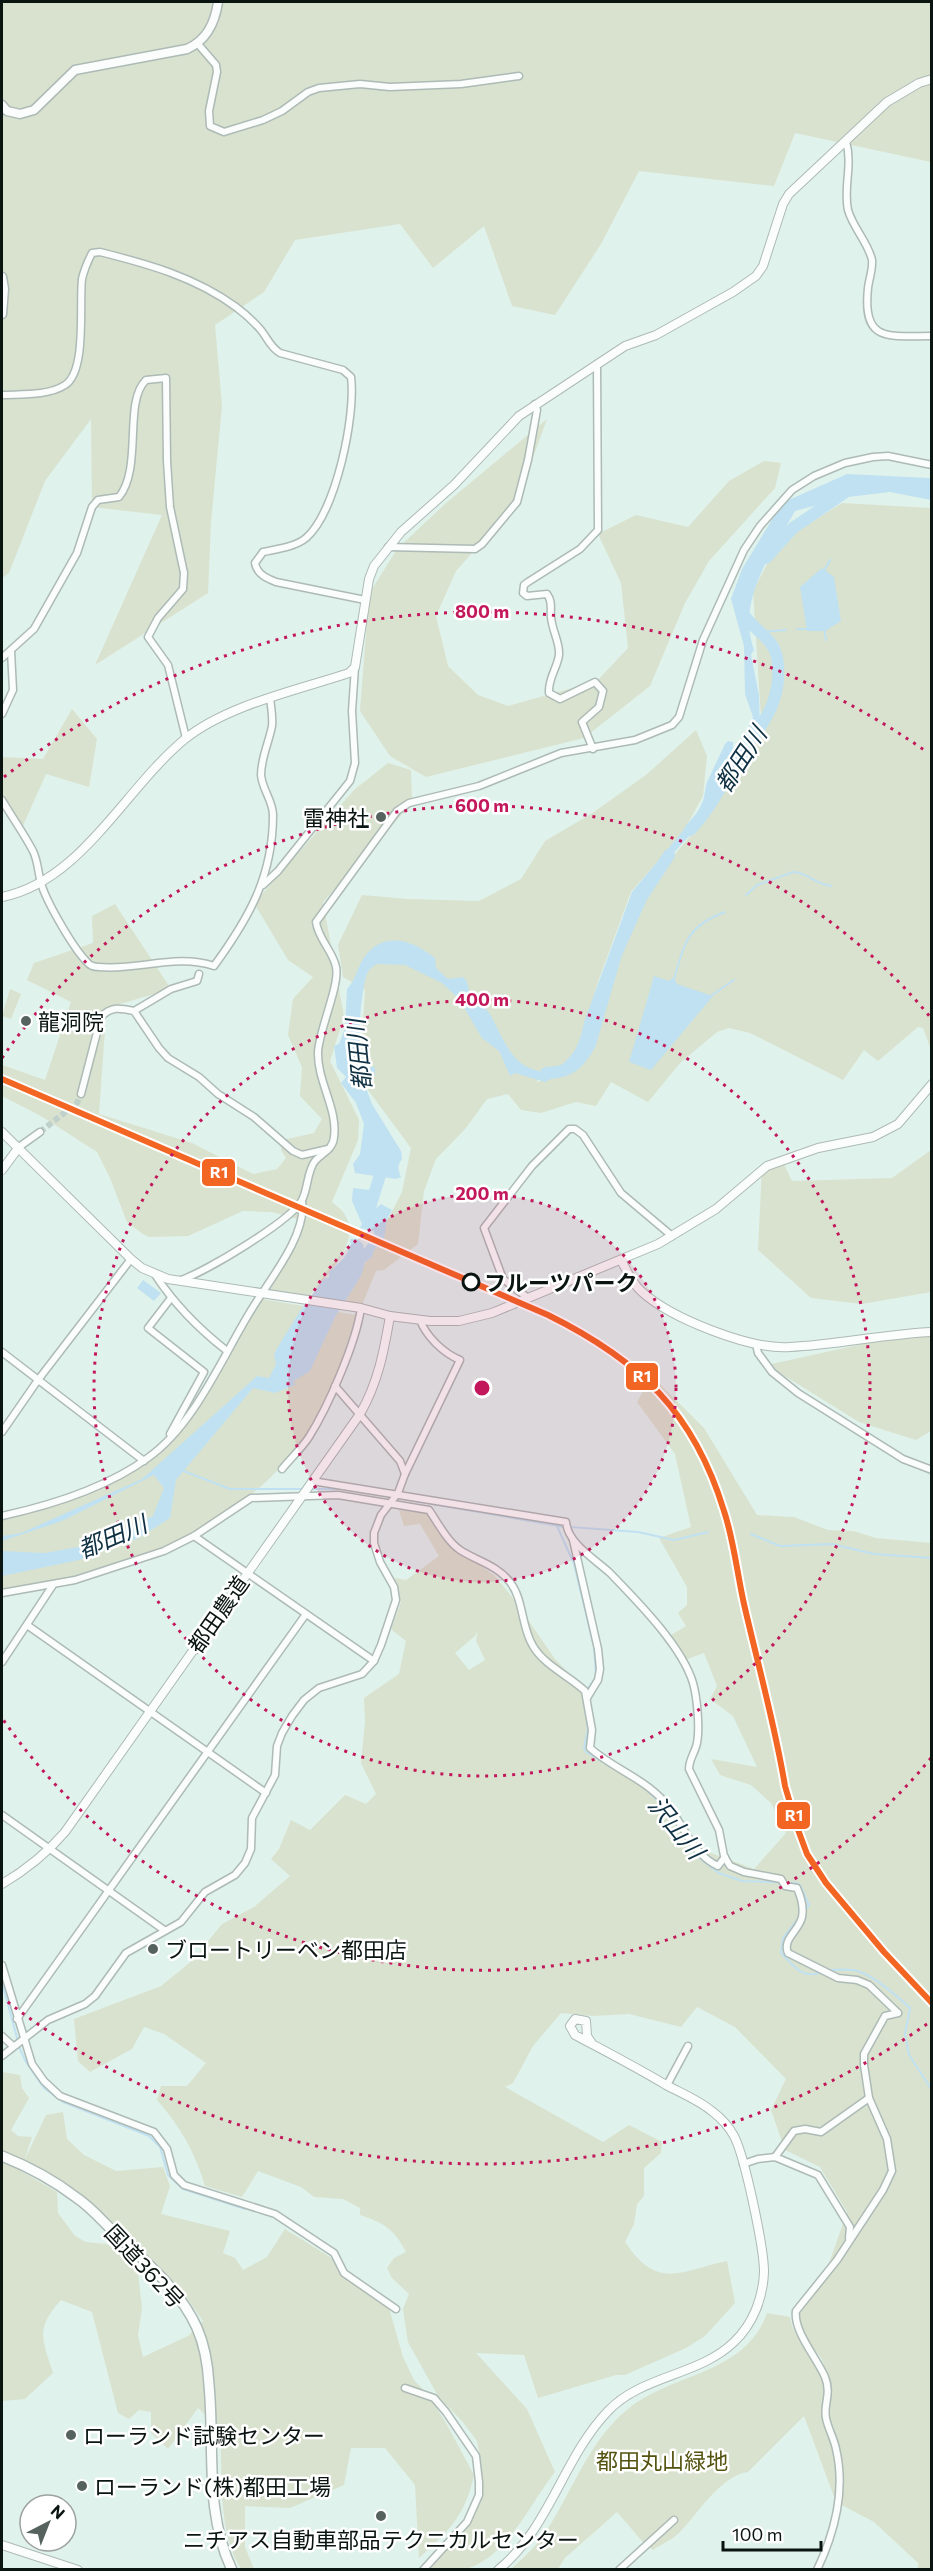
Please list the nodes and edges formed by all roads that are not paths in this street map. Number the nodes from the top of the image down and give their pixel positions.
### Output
1 (218, 2) edge
2 (198, 44) junction
3 (519, 76) dead end
4 (932, 79) edge
5 (2, 105) edge
6 (846, 141) junction
7 (2, 278) edge
8 (2, 314) edge
9 (932, 336) edge
10 (597, 364) junction
11 (2, 395) edge
12 (535, 404) junction
13 (932, 465) edge
14 (388, 547) junction
15 (365, 600) junction
16 (11, 651) junction
17 (2, 658) edge
18 (355, 667) junction
19 (270, 698) junction
20 (2, 714) edge
21 (186, 738) junction
22 (593, 749) junction
23 (2, 800) edge
24 (41, 884) junction
25 (262, 885) junction
26 (2, 897) edge
27 (199, 974) dead end
28 (134, 1011) junction
29 (932, 1084) edge
30 (81, 1094) tunnel mouth
31 (2, 1132) edge
32 (40, 1132) tunnel mouth
33 (19, 1147) junction
34 (331, 1148) junction
35 (2, 1170) edge
36 (302, 1202) junction
37 (672, 1236) junction
38 (131, 1259) junction
39 (621, 1260) junction
40 (156, 1275) junction
41 (180, 1280) junction
42 (265, 1294) junction
43 (171, 1298) junction
44 (528, 1298) junction
45 (361, 1308) junction
46 (390, 1316) junction
47 (420, 1320) junction
48 (932, 1332) edge
49 (756, 1344) junction
50 (227, 1351) junction
51 (2, 1352) edge
52 (38, 1380) junction
53 (335, 1386) junction
54 (360, 1414) junction
55 (2, 1432) edge
56 (165, 1444) junction
57 (144, 1461) junction
58 (282, 1469) dead end
59 (932, 1470) edge
60 (405, 1474) junction
61 (311, 1483) junction
62 (302, 1495) junction
63 (394, 1498) junction
64 (2, 1516) edge
65 (194, 1536) junction
66 (573, 1540) junction
67 (247, 1573) junction
68 (53, 1585) junction
69 (2, 1593) edge
70 (306, 1614) junction
71 (27, 1625) junction
72 (374, 1661) junction
73 (2, 1662) edge
74 (586, 1695) junction
75 (150, 1712) junction
76 (207, 1751) junction
77 (266, 1793) junction
78 (2, 1815) edge
79 (50, 1849) junction
80 (725, 1857) junction
81 (2, 1884) edge
82 (107, 1890) junction
83 (164, 1930) junction
84 (2, 1965) edge
85 (17, 2019) junction
86 (2, 2036) edge
87 (18, 2042) junction
88 (591, 2042) dead end
89 (688, 2046) dead end
90 (2, 2056) edge
91 (667, 2085) junction
92 (869, 2098) junction
93 (2, 2156) edge
94 (775, 2157) junction
95 (743, 2164) junction
96 (849, 2239) junction
97 (396, 2309) dead end
98 (405, 2388) dead end
99 (674, 2520) dead end
100 (2, 2545) edge
101 (78, 2570) edge
102 (232, 2570) edge
103 (423, 2570) edge
104 (498, 2570) edge
105 (619, 2570) edge
106 (817, 2570) edge

1 - 2 main road
2 - 3 street
2 - 5 main road
4 - 6 street
6 - 9 street
6 - 10 street
7 - 8 main road
10 - 12 street
10 - 22 street
11 - 15 street
12 - 14 street
12 - 14 street
13 - 22 street
14 - 15 street
15 - 18 street
16 - 17 street
16 - 20 street
16 - 21 street
18 - 19 street
18 - 25 street
19 - 21 street
19 - 25 street
21 - 24 street
22 - 34 street
23 - 24 street
24 - 25 street
24 - 26 street
27 - 28 street
28 - 30 street
28 - 34 street
29 - 37 street
31 - 33 street
32 - 33 street
33 - 35 street
33 - 38 street
34 - 36 street
36 - 41 street
36 - 42 street
37 - 39 street
37 - 44 street
38 - 40 street
38 - 52 street
39 - 44 street
39 - 49 street
40 - 41 street
40 - 43 street
41 - 42 street
42 - 45 street
42 - 50 street
43 - 50 street
43 - 56 street
44 - 47 street
45 - 46 street
45 - 53 street
46 - 47 street
46 - 54 street, 都田農道
47 - 60 street
48 - 49 street
49 - 59 street
50 - 56 street
51 - 52 street
52 - 55 street
52 - 57 street
53 - 54 street
53 - 58 street
54 - 60 street
54 - 61 street, 都田農道
56 - 57 street
57 - 64 street
60 - 63 street
61 - 62 street, 都田農道
61 - 63 street
62 - 63 street
62 - 65 street
62 - 67 street, 都田農道
63 - 66 street
63 - 72 street
63 - 74 street
65 - 67 street
65 - 68 street
66 - 74 street
66 - 80 street
67 - 70 street
67 - 75 street, 都田農道
68 - 69 street
68 - 71 street
70 - 72 street
70 - 76 street
71 - 73 street
71 - 75 street
72 - 77 street
74 - 80 street
75 - 76 street
75 - 79 street, 都田農道
76 - 77 street
76 - 82 street
77 - 83 street
78 - 79 street
79 - 81 street, 都田農道
79 - 82 street
80 - 92 street
82 - 83 street
82 - 85 street
83 - 87 street
84 - 85 street
85 - 87 street
86 - 87 street
87 - 90 street
87 - 97 street
88 - 91 street
89 - 91 street
91 - 95 street
92 - 94 street
92 - 96 street
93 - 102 highway, 国道362号
94 - 95 street
94 - 96 street
95 - 104 street
96 - 106 street
98 - 103 street
99 - 105 street
100 - 101 street

